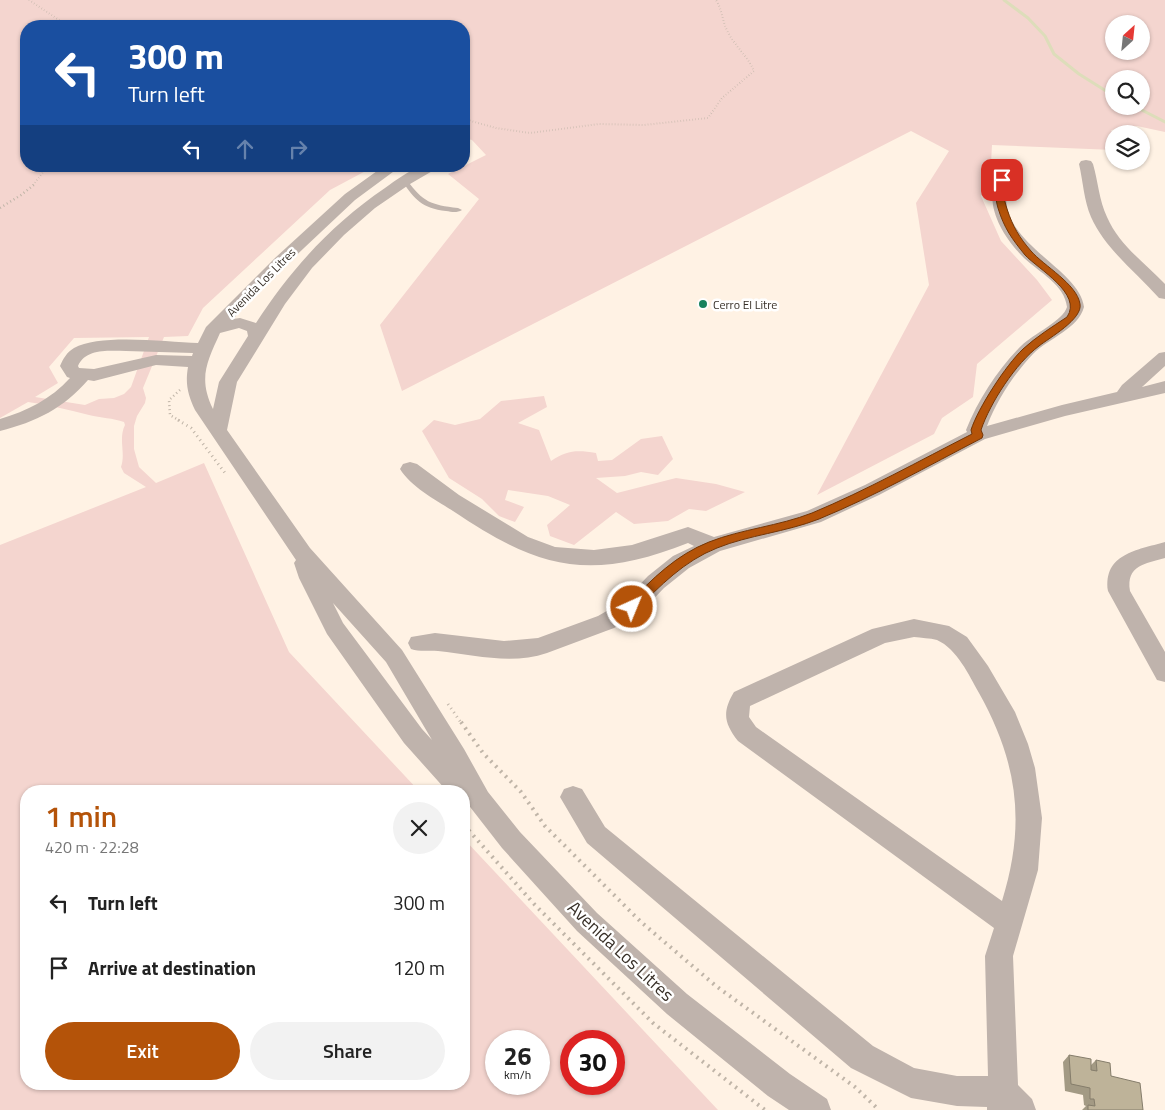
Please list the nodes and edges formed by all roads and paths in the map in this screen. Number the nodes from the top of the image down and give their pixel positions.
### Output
1 (29, 0) edge
2 (716, 0) edge
3 (59, 20) edge
4 (470, 121) edge
5 (1086, 164) dead end
6 (44, 172) edge
7 (385, 172) edge
8 (389, 172) edge
9 (422, 172) edge
10 (1005, 174) dead end
11 (405, 181) junction
12 (0, 208) edge
13 (458, 210) dead end
14 (1165, 294) edge
15 (216, 328) junction
16 (257, 336) junction
17 (201, 355) junction
18 (1165, 358) edge
19 (83, 375) junction
20 (195, 381) junction
21 (228, 382) junction
22 (1165, 387) edge
23 (1123, 398) junction
24 (0, 425) edge
25 (218, 430) junction
26 (978, 435) junction
27 (410, 469) dead end
28 (712, 545) junction
29 (1165, 550) edge
30 (331, 598) junction
31 (394, 656) junction
32 (1165, 673) edge
33 (443, 698) dead end
34 (436, 724) junction
35 (413, 736) junction
36 (459, 785) edge
37 (470, 785) edge
38 (470, 786) edge
39 (470, 794) edge
40 (574, 797) dead end
41 (478, 800) junction
42 (1010, 923) junction
43 (779, 1085) junction
44 (1009, 1104) edge
45 (795, 1110) edge
46 (816, 1110) edge
47 (879, 1110) edge

1 - 3 path
2 - 4 path
5 - 14 street
6 - 12 path
7 - 15 street, Avenida Los Litres
8 - 11 street
9 - 11 street, Avenida Los Litres
10 - 26 street
11 - 13 lane
11 - 16 street, Avenida Los Litres
15 - 16 street
15 - 17 street, Avenida Los Litres
16 - 21 street, Avenida Los Litres
17 - 19 street
17 - 19 street
17 - 20 street, Avenida Los Litres
18 - 23 street
19 - 24 street
20 - 21 street
20 - 25 street, Avenida Los Litres
21 - 25 street, Avenida Los Litres
22 - 23 street
23 - 26 street
25 - 30 street, Avenida Los Litres
26 - 28 street
27 - 28 street
28 - 31 street
29 - 32 street
30 - 31 street, Avenida Los Litres
30 - 35 street, Avenida Los Litres
31 - 34 street, Avenida Los Litres
33 - 47 path
34 - 35 street
34 - 37 street, Avenida Los Litres
35 - 36 street, Avenida Los Litres
38 - 41 street, Avenida Los Litres
39 - 41 street, Avenida Los Litres
40 - 44 street
41 - 43 street, Avenida Los Litres
42 - 42 street
42 - 44 street
43 - 45 street, Avenida Los Litres
43 - 46 street, Avenida Los Litres

